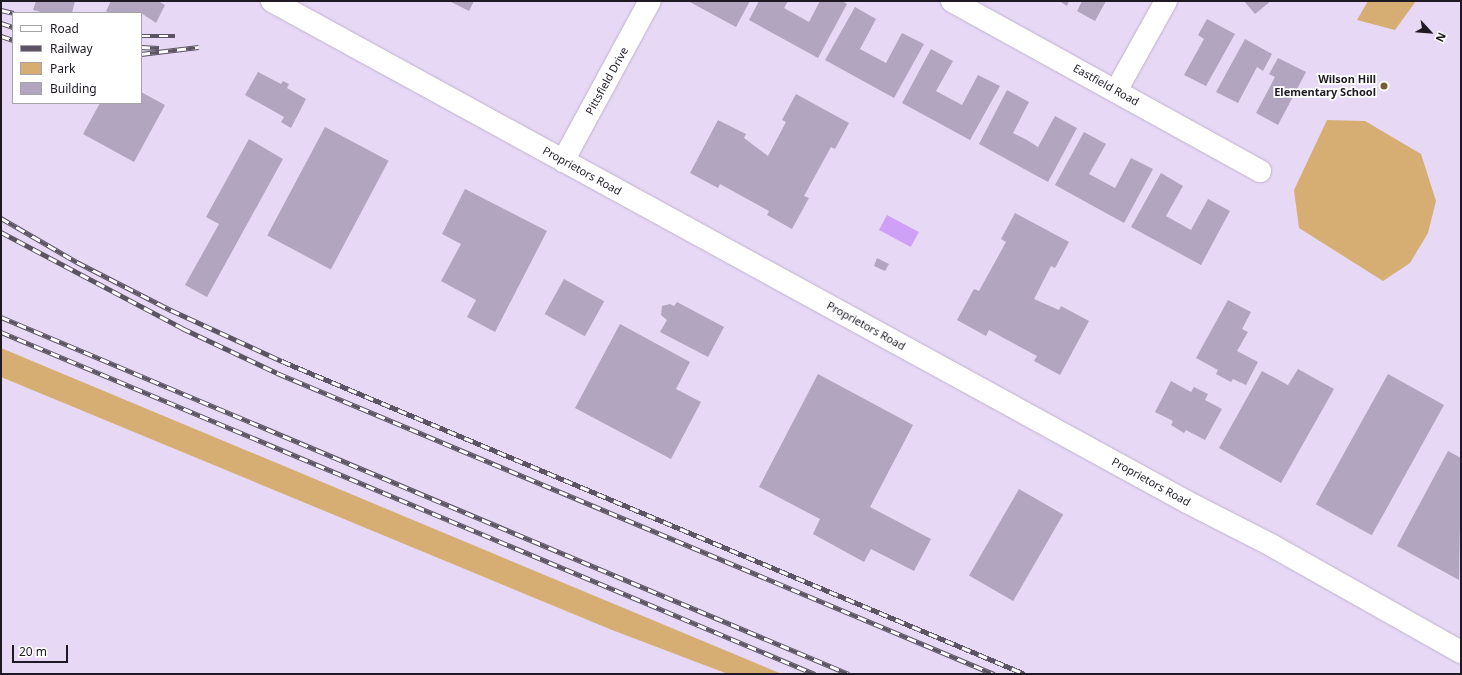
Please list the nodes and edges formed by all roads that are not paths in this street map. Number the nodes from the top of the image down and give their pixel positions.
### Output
1 (272, 1) edge
2 (650, 1) edge
3 (952, 1) edge
4 (1166, 1) edge
5 (1116, 91) junction
6 (563, 161) junction
7 (1260, 171) dead end
8 (1461, 652) edge

1 - 6 street, Proprietors Road
2 - 6 street, Pittsfield Drive
3 - 5 street, Eastfield Road
4 - 5 street
5 - 7 street, Eastfield Road
6 - 8 street, Proprietors Road

